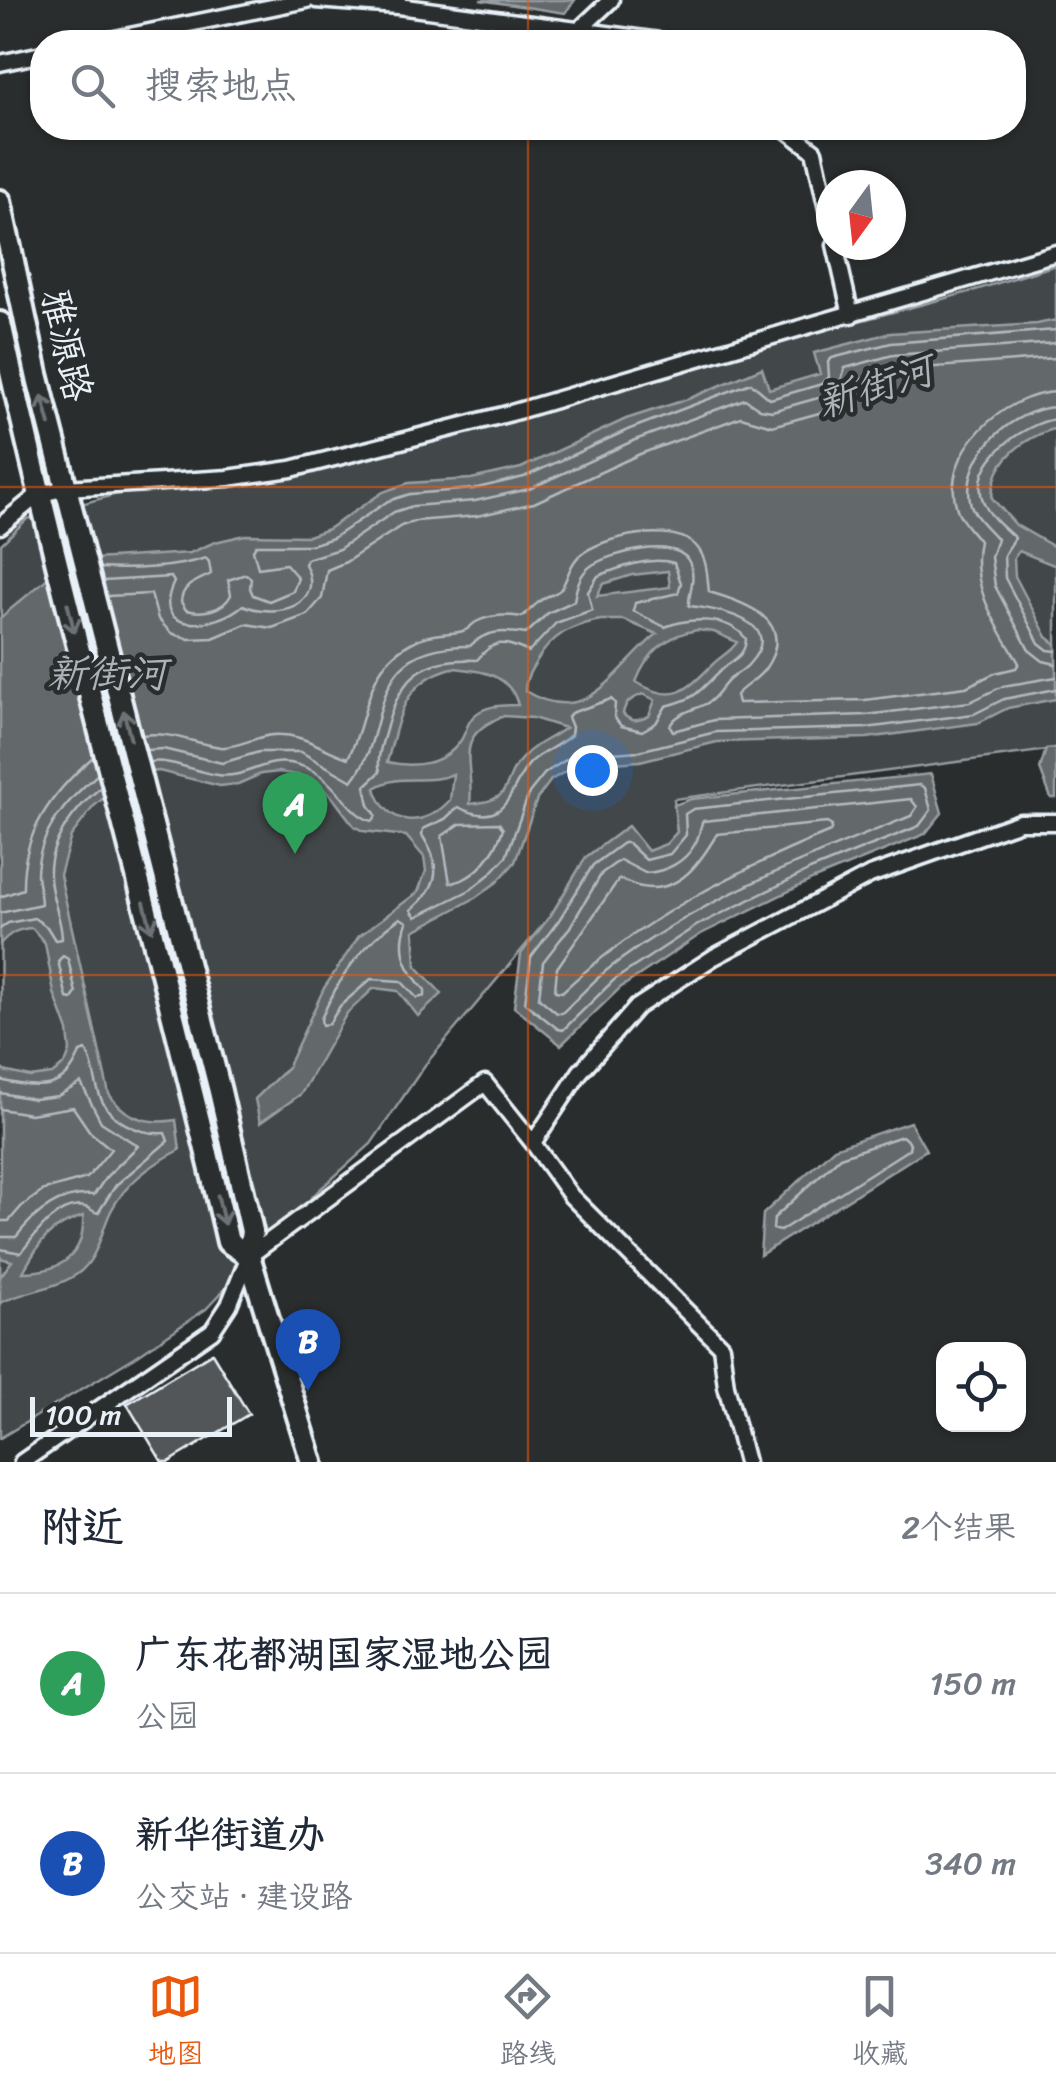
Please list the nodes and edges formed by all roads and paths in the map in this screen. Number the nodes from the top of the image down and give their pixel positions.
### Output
1 (307, 0) edge
2 (316, 0) edge
3 (611, 0) edge
4 (398, 3) edge
5 (159, 30) edge
6 (579, 30) joint
7 (30, 57) edge
8 (0, 63) edge
9 (800, 140) edge
10 (818, 170) edge
11 (0, 200) edge
12 (1056, 253) edge
13 (838, 260) edge
14 (850, 314) junction
15 (0, 323) edge
16 (38, 495) junction
17 (68, 496) junction
18 (0, 526) edge
19 (1056, 822) edge
20 (534, 1142) junction
21 (249, 1256) junction
22 (22, 1462) edge
23 (312, 1462) edge
24 (746, 1462) edge

1 - 5 street
2 - 4 street
3 - 6 street
4 - 6 street
7 - 8 street
9 - 10 street
17 -> 11 main road, 雅源路
12 - 14 street
13 - 14 street
14 - 17 street
15 - 16 main road, 雅源路
16 - 17 street
16 - 18 street
16 -> 21 main road, 雅源路
21 -> 17 main road, 雅源路
19 - 20 street
20 - 21 street
20 - 24 street
21 - 22 street
21 - 23 main road

